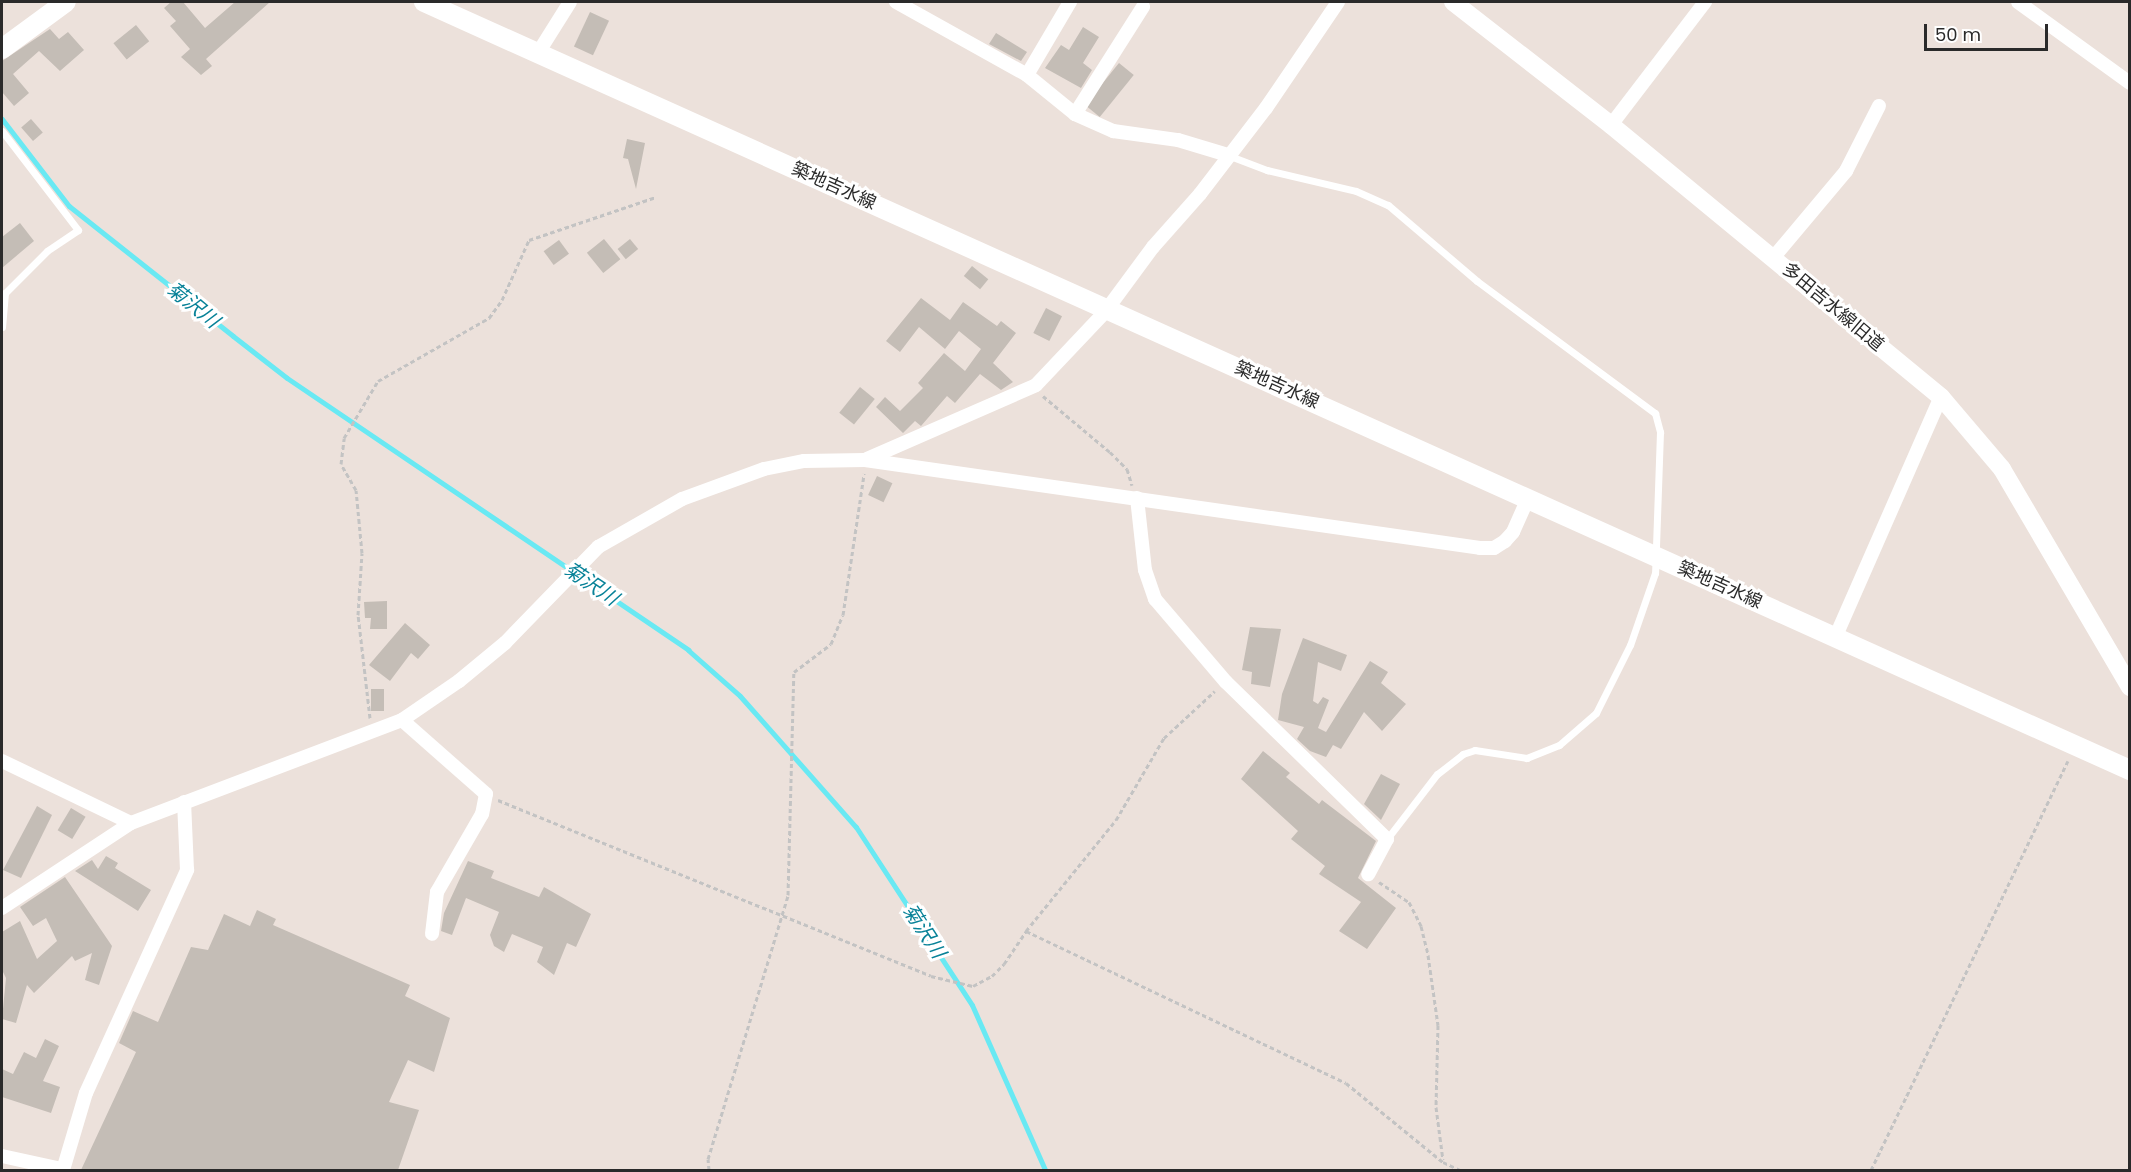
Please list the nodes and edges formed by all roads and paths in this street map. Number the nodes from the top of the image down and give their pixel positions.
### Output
1 (66, 2) edge
2 (424, 2) edge
3 (570, 2) edge
4 (896, 2) edge
5 (1070, 2) edge
6 (1338, 2) edge
7 (1453, 2) edge
8 (1705, 2) edge
9 (2018, 2) edge
10 (1143, 7) dead end
11 (2, 48) edge
12 (538, 53) junction
13 (1027, 75) junction
14 (2130, 83) edge
15 (1879, 106) dead end
16 (1075, 114) junction
17 (1611, 125) junction
18 (2, 131) edge
19 (1228, 155) junction
20 (656, 197) dead end
21 (1773, 258) junction
22 (1107, 309) junction
23 (2, 327) edge
24 (1036, 385) junction
25 (1941, 397) junction
26 (865, 460) junction
27 (1137, 498) junction
28 (1528, 499) junction
29 (1656, 556) junction
30 (1835, 638) junction
31 (1226, 682) junction
32 (2130, 687) edge
33 (402, 720) junction
34 (372, 732) junction
35 (2075, 746) junction
36 (2, 761) edge
37 (2130, 770) edge
38 (486, 794) junction
39 (184, 802) junction
40 (131, 823) junction
41 (1387, 839) junction
42 (1368, 874) joint
43 (2, 908) edge
44 (782, 917) junction
45 (1026, 932) junction
46 (432, 934) dead end
47 (2, 1156) edge
48 (1443, 1162) junction
49 (62, 1170) edge
50 (709, 1170) edge
51 (1460, 1170) edge
52 (1871, 1170) edge

1 - 11 main road
2 - 12 main road, 築地吉水線
3 - 12 street
4 - 13 street
5 - 13 street
6 - 19 street
7 - 17 street, 多田吉水線旧道
8 - 17 street
9 - 14 street
10 - 16 street
12 - 22 main road, 築地吉水線
13 - 16 street
15 - 21 street
16 - 19 street
17 - 21 street, 多田吉水線旧道
18 - 23 lane
19 - 22 street
19 - 29 lane
20 - 34 path
21 - 25 street, 多田吉水線旧道
22 - 24 street
22 - 28 main road, 築地吉水線
24 - 26 street
24 - 27 path
25 - 30 street
25 - 32 street, 多田吉水線旧道
26 - 27 street
26 - 33 street
26 - 44 path
27 - 28 street
27 - 31 street
28 - 29 main road, 築地吉水線
29 - 30 main road, 築地吉水線
29 - 41 lane
30 - 35 main road, 築地吉水線
31 - 41 street
31 - 45 path
33 - 34 street
33 - 38 street
34 - 39 street
35 - 37 main road, 築地吉水線
35 - 52 path
36 - 40 street
38 - 44 path
38 - 46 street
39 - 40 street
39 - 49 street
40 - 43 street
41 - 42 street
42 - 48 path
44 - 45 path
44 - 50 path
45 - 48 path
47 - 49 street
48 - 51 path

